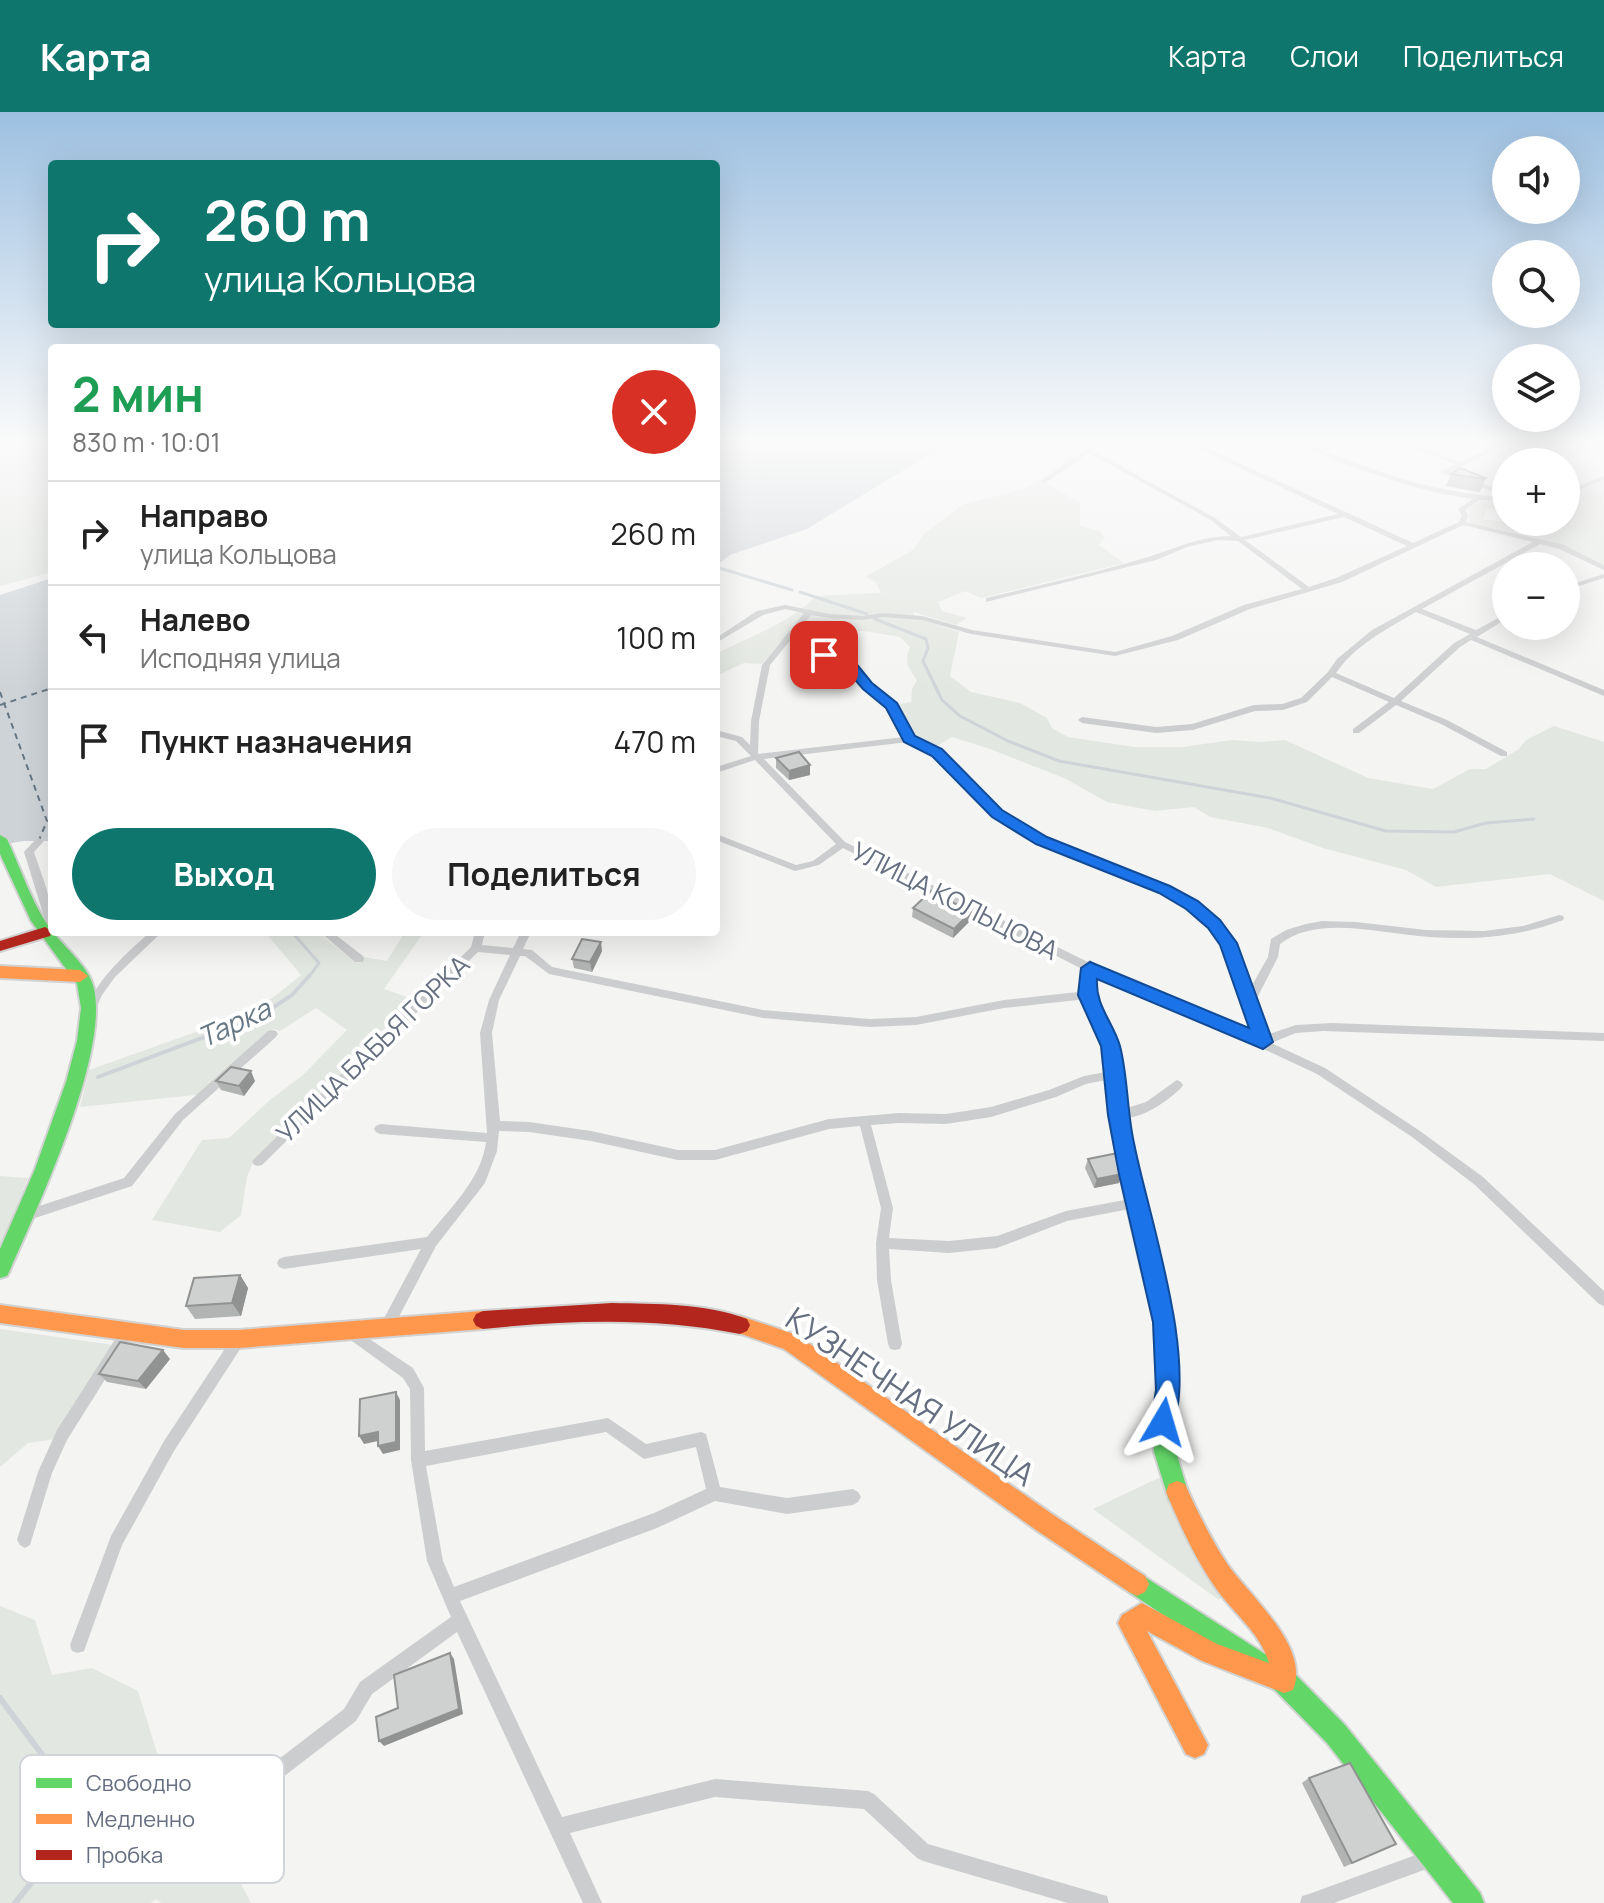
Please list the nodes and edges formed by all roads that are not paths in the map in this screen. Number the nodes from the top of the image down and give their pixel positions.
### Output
1 (1219, 524) edge
2 (1306, 524) edge
3 (1362, 524) edge
4 (1461, 524) edge
5 (1465, 524) edge
6 (1240, 539) junction
7 (1540, 541) junction
8 (1413, 546) junction
9 (1604, 568) edge
10 (1604, 576) edge
11 (1580, 584) edge
12 (1307, 589) junction
13 (989, 600) dead end
14 (1414, 609) junction
15 (810, 611) junction
16 (1492, 625) edge
17 (1476, 636) junction
18 (720, 638) edge
19 (797, 658) dead end
20 (1331, 674) junction
21 (1604, 693) edge
22 (1397, 700) junction
23 (1082, 720) dead end
24 (1356, 731) dead end
25 (720, 734) edge
26 (909, 739) junction
27 (1504, 754) dead end
28 (756, 755) junction
29 (720, 768) edge
30 (720, 839) edge
31 (39, 841) dead end
32 (2, 843) edge
33 (842, 844) junction
34 (48, 914) edge
35 (1559, 918) dead end
36 (48, 925) edge
37 (45, 932) junction
38 (48, 936) edge
39 (48, 936) edge
40 (153, 936) edge
41 (330, 936) edge
42 (479, 936) edge
43 (524, 936) edge
44 (0, 946) edge
45 (476, 948) junction
46 (517, 950) junction
47 (359, 959) dead end
48 (1090, 968) junction
49 (0, 972) edge
50 (80, 976) junction
51 (1087, 995) junction
52 (1250, 1000) junction
53 (88, 1018) junction
54 (272, 1034) dead end
55 (1604, 1037) edge
56 (1263, 1042) junction
57 (1112, 1075) junction
58 (1177, 1085) dead end
59 (1118, 1115) junction
60 (864, 1120) junction
61 (380, 1129) dead end
62 (493, 1132) junction
63 (258, 1161) dead end
64 (1135, 1203) junction
65 (22, 1218) junction
66 (431, 1242) junction
67 (882, 1243) junction
68 (284, 1263) dead end
69 (0, 1270) edge
70 (1604, 1300) edge
71 (0, 1314) edge
72 (386, 1328) junction
73 (128, 1331) junction
74 (348, 1331) junction
75 (239, 1339) junction
76 (895, 1344) dead end
77 (418, 1460) junction
78 (714, 1493) junction
79 (853, 1497) dead end
80 (25, 1540) dead end
81 (449, 1597) junction
82 (460, 1620) junction
83 (78, 1645) dead end
84 (1284, 1681) junction
85 (1195, 1745) dead end
86 (284, 1766) edge
87 (558, 1827) junction
88 (1435, 1857) junction
89 (593, 1903) edge
90 (1100, 1903) edge
91 (1309, 1903) edge
92 (1470, 1903) edge

1 - 6 street
2 - 6 street
3 - 8 street
4 - 8 street
5 - 7 street
6 - 12 street
6 - 13 street
7 - 9 street
7 - 14 street
8 - 12 street
10 - 11 street
12 - 15 street
14 - 17 street
14 - 20 street
15 - 18 street
15 - 28 street
16 - 17 street
17 - 21 street
17 - 22 street
19 - 26 street
20 - 22 street
20 - 23 street
22 - 24 street
22 - 27 street
25 - 28 street, УЛИЦА КОЛЬЦОВА
26 - 28 street
26 - 52 street
28 - 29 street
28 - 33 street, УЛИЦА КОЛЬЦОВА
30 - 33 street
31 - 34 street
32 - 37 main road
33 - 48 street, УЛИЦА КОЛЬЦОВА
35 - 52 street
36 - 37 street
37 - 38 main road
37 - 44 main road
39 - 50 main road
40 - 53 street
41 - 47 street
42 - 45 street, УЛИЦА БАБЬЯ ГОРКА
43 - 46 street
45 - 46 street
45 - 63 street, УЛИЦА БАБЬЯ ГОРКА
46 - 51 street
46 - 62 street
48 - 51 main road
48 - 56 street, УЛИЦА КОЛЬЦОВА
49 - 50 main road
50 - 53 main road
51 - 57 main road
52 - 56 street
53 - 65 main road
54 - 65 street
55 - 56 street
56 - 70 street, УЛИЦА КОЛЬЦОВА
57 - 59 main road
57 - 60 street
58 - 59 street
59 - 64 main road
60 - 62 street
60 - 67 street
61 - 62 street
62 - 66 street
64 - 67 street
64 - 84 main road
65 - 69 main road
66 - 68 street
66 - 72 street
67 - 76 street
71 - 73 main road, КУЗНЕЧНАЯ УЛИЦА
72 - 74 main road, КУЗНЕЧНАЯ УЛИЦА
72 - 84 main road, КУЗНЕЧНАЯ УЛИЦА
73 - 75 main road, КУЗНЕЧНАЯ УЛИЦА
73 - 80 street
74 - 75 main road, КУЗНЕЧНАЯ УЛИЦА
74 - 77 street
75 - 83 street
77 - 78 street
77 - 81 street
78 - 79 street
78 - 81 street
81 - 82 street
82 - 86 street
82 - 87 street
84 - 85 main road
84 - 88 main road, КУЗНЕЧНАЯ УЛИЦА
87 - 89 street
87 - 90 street
88 - 91 street
88 - 92 main road, КУЗНЕЧНАЯ УЛИЦА

